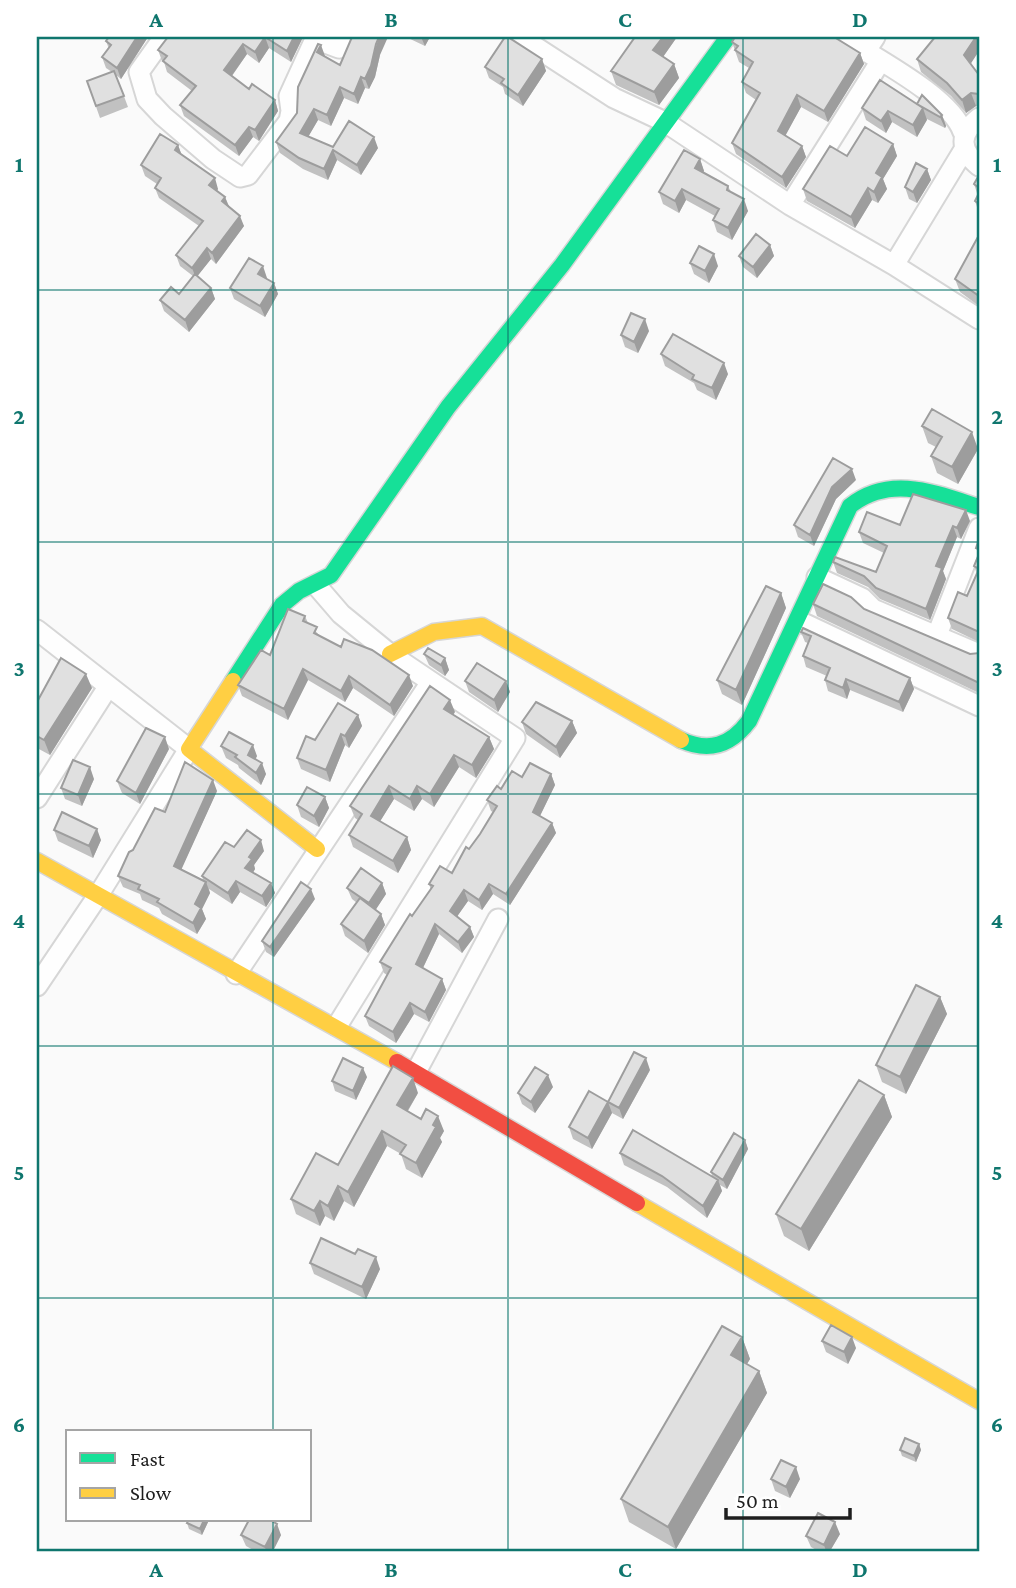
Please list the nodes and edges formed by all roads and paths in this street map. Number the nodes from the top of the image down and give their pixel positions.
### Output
1 (164, 37) edge
2 (347, 37) edge
3 (520, 37) edge
4 (728, 37) edge
5 (843, 37) edge
6 (316, 38) edge
7 (874, 50) edge
8 (979, 118) edge
9 (665, 122) junction
10 (964, 140) junction
11 (979, 166) edge
12 (790, 205) junction
13 (894, 265) junction
14 (979, 319) edge
15 (979, 507) edge
16 (979, 528) edge
17 (817, 577) junction
18 (324, 580) junction
19 (799, 621) junction
20 (37, 630) edge
21 (937, 635) junction
22 (390, 654) junction
23 (979, 654) edge
24 (431, 682) junction
25 (108, 687) junction
26 (979, 706) edge
27 (189, 749) junction
28 (37, 798) edge
29 (317, 849) junction
30 (37, 862) edge
31 (99, 894) junction
32 (498, 919) dead end
33 (236, 974) junction
34 (37, 986) edge
35 (337, 1026) junction
36 (416, 1072) junction
37 (979, 1401) edge

1 - 6 street
2 - 6 street
3 - 9 street
4 - 9 street
5 - 7 street
7 - 10 street
7 - 12 street
8 - 10 street
9 - 12 street
9 - 18 street
10 - 11 street
10 - 13 street
12 - 13 street
13 - 14 street
15 - 17 street
16 - 21 street
17 - 19 street
17 - 21 street
18 - 22 street
18 - 27 street
19 - 22 street
19 - 26 street
20 - 25 street
21 - 23 street
22 - 24 street
24 - 29 street
24 - 35 street
25 - 27 street
25 - 28 street
27 - 29 street
27 - 31 street
29 - 33 street
30 - 31 street
31 - 33 street
31 - 34 street
32 - 36 street
33 - 35 street
35 - 36 street
36 - 37 street

